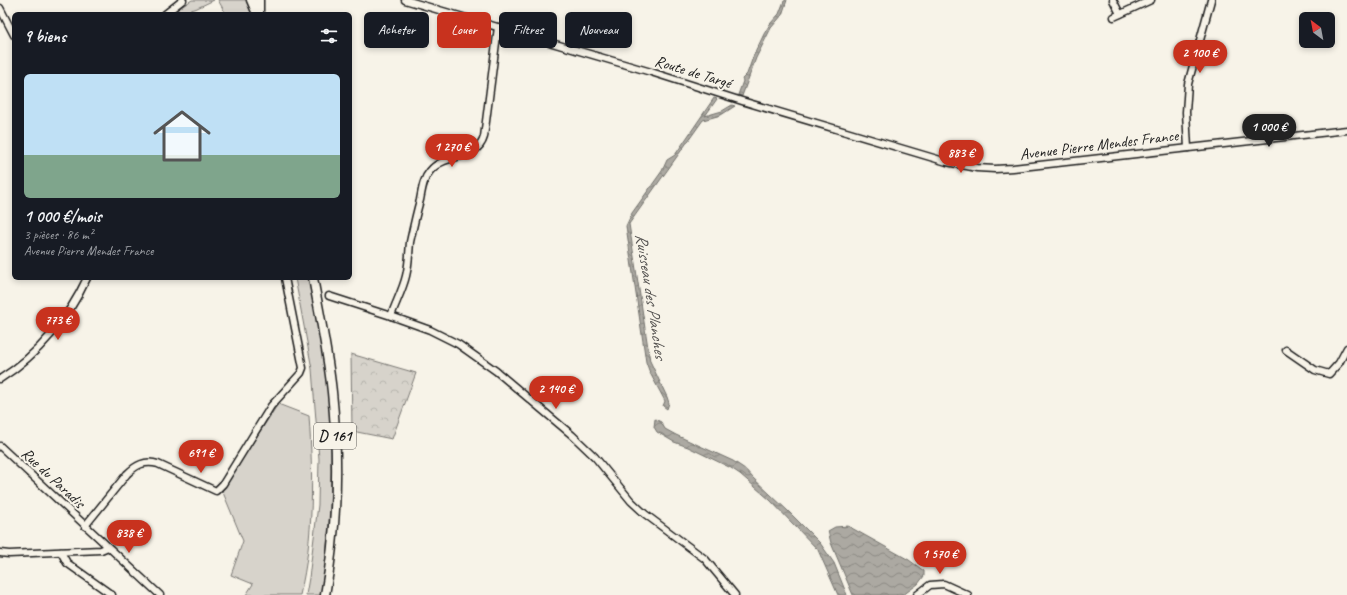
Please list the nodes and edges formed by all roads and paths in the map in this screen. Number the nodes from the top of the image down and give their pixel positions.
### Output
1 (184, 0) edge
2 (251, 0) edge
3 (259, 0) edge
4 (405, 0) edge
5 (1113, 0) edge
6 (1151, 0) edge
7 (1211, 0) edge
8 (0, 8) edge
9 (168, 12) edge
10 (257, 12) edge
11 (258, 12) edge
12 (498, 27) junction
13 (12, 31) edge
14 (742, 101) joint
15 (1347, 130) edge
16 (1188, 148) junction
17 (86, 280) edge
18 (285, 280) edge
19 (313, 280) edge
20 (329, 296) dead end
21 (391, 316) junction
22 (1347, 348) edge
23 (1286, 350) dead end
24 (0, 379) edge
25 (0, 446) edge
26 (85, 526) junction
27 (108, 547) junction
28 (61, 552) junction
29 (0, 553) edge
30 (112, 595) edge
31 (160, 595) edge
32 (325, 595) edge
33 (735, 595) edge
34 (916, 595) edge
35 (968, 595) edge

1 - 9 street
2 - 10 main road
3 - 11 main road
4 - 12 street, Route de Targé
5 - 6 street
7 - 16 street
8 - 13 street
12 - 14 street, Route de Targé
12 - 21 street
14 - 16 street, Avenue Pierre Mendes France
15 - 16 street, Avenue Pierre Mendes France
17 - 24 street
18 - 26 street, Rue du Paradis
19 - 32 main road, D 161
20 - 21 street
21 - 33 street
22 - 23 street
25 - 26 street, Rue du Paradis
26 - 27 street
27 - 28 street
27 - 31 street
28 - 29 street
28 - 30 street
34 - 35 street

